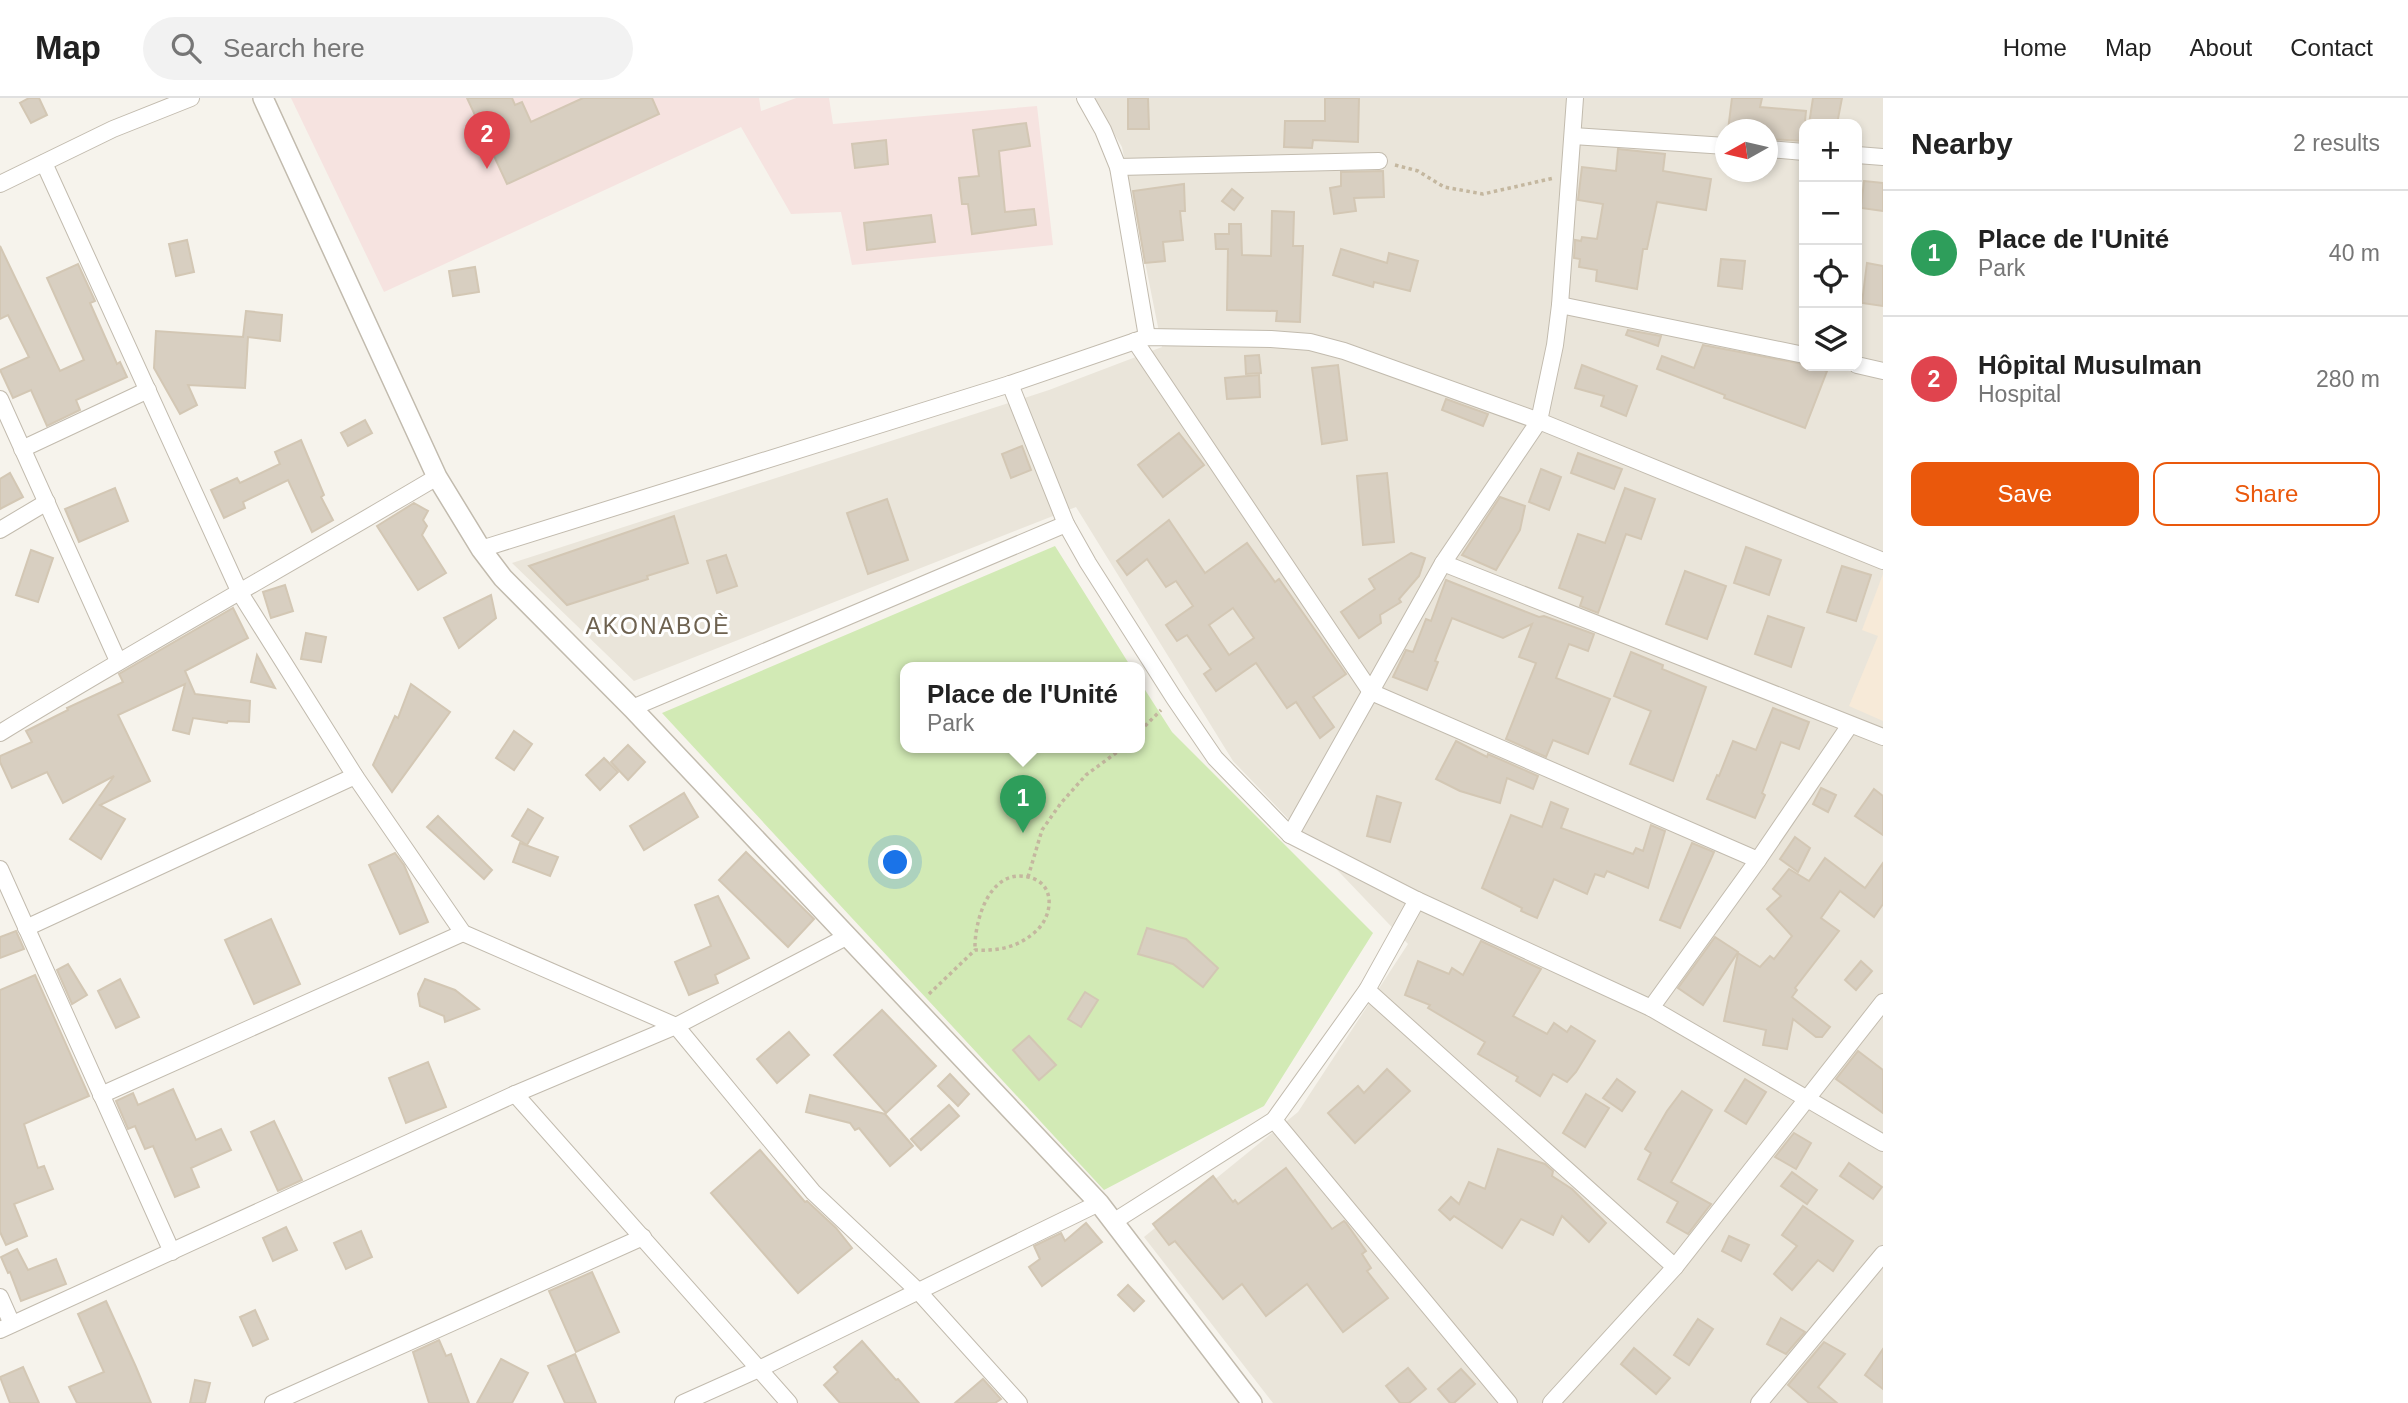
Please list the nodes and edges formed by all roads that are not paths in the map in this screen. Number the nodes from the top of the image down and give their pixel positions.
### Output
1 (191, 98) edge
2 (263, 98) edge
3 (1085, 98) edge
4 (1575, 98) edge
5 (1573, 136) junction
6 (1715, 145) edge
7 (1778, 150) edge
8 (1799, 152) edge
9 (1862, 155) edge
10 (1883, 157) edge
11 (1379, 161) road end
12 (44, 163) junction
13 (1118, 167) junction
14 (0, 184) edge
15 (1560, 305) junction
16 (1141, 339) junction
17 (1799, 354) edge
18 (1862, 366) edge
19 (1883, 371) edge
20 (1010, 384) junction
21 (148, 390) junction
22 (0, 399) edge
23 (1539, 421) junction
24 (22, 449) junction
25 (438, 477) junction
26 (47, 502) junction
27 (1066, 524) junction
28 (0, 530) edge
29 (481, 549) junction
30 (1883, 561) edge
31 (1443, 563) junction
32 (240, 593) junction
33 (118, 661) junction
34 (1371, 692) junction
35 (632, 708) junction
36 (1850, 725) junction
37 (0, 733) edge
38 (1883, 737) edge
39 (355, 776) junction
40 (1290, 835) junction
41 (1758, 860) junction
42 (0, 869) edge
43 (1417, 900) junction
44 (26, 928) junction
45 (463, 933) junction
46 (848, 936) junction
47 (1367, 990) junction
48 (1883, 1002) edge
49 (1651, 1008) junction
50 (676, 1027) junction
51 (515, 1094) junction
52 (101, 1096) junction
53 (1806, 1098) junction
54 (1275, 1120) junction
55 (1883, 1143) edge
56 (1099, 1203) junction
57 (1113, 1222) junction
58 (643, 1237) junction
59 (172, 1252) junction
60 (1883, 1254) edge
61 (1675, 1268) junction
62 (918, 1291) junction
63 (0, 1297) edge
64 (6, 1327) edge
65 (759, 1369) junction
66 (274, 1403) edge
67 (683, 1403) edge
68 (789, 1403) edge
69 (1019, 1403) edge
70 (1252, 1403) edge
71 (1509, 1403) edge
72 (1551, 1403) edge
73 (1759, 1403) edge

1 - 12 street
2 - 25 street
3 - 13 street
4 - 5 street
5 - 6 street
5 - 15 street
7 - 8 street
9 - 10 street
11 - 13 street
12 - 14 street
12 - 21 street
13 - 16 street
15 - 17 street
15 - 23 street
16 - 20 street
16 - 23 street
16 - 34 street
18 - 19 street
20 - 27 street
20 - 29 street
21 - 24 street
21 - 32 street
22 - 24 street
23 - 30 street
23 - 31 street
24 - 26 street
25 - 29 street
25 - 32 street
26 - 28 street
26 - 33 street
27 - 35 street
27 - 40 street
29 - 35 street
31 - 34 street
31 - 36 street
32 - 33 street
32 - 39 street
33 - 37 street
34 - 40 street
34 - 41 street
35 - 46 street
36 - 38 street
36 - 41 street
39 - 44 street
39 - 45 street
40 - 43 street
41 - 49 street
42 - 44 street
43 - 47 street
43 - 49 street
44 - 52 street
45 - 50 street
45 - 52 street
46 - 50 street
46 - 56 street
47 - 54 street
47 - 61 street
48 - 53 street
49 - 53 street
50 - 51 street
50 - 62 street
51 - 58 street
51 - 59 street
52 - 59 street
53 - 55 street
53 - 61 street
54 - 57 street
54 - 71 street
56 - 57 street
56 - 62 street
57 - 70 street
58 - 65 street
58 - 66 street
59 - 64 street
60 - 73 street
61 - 72 street
62 - 65 street
62 - 69 street
63 - 64 street
65 - 67 street
65 - 68 street

